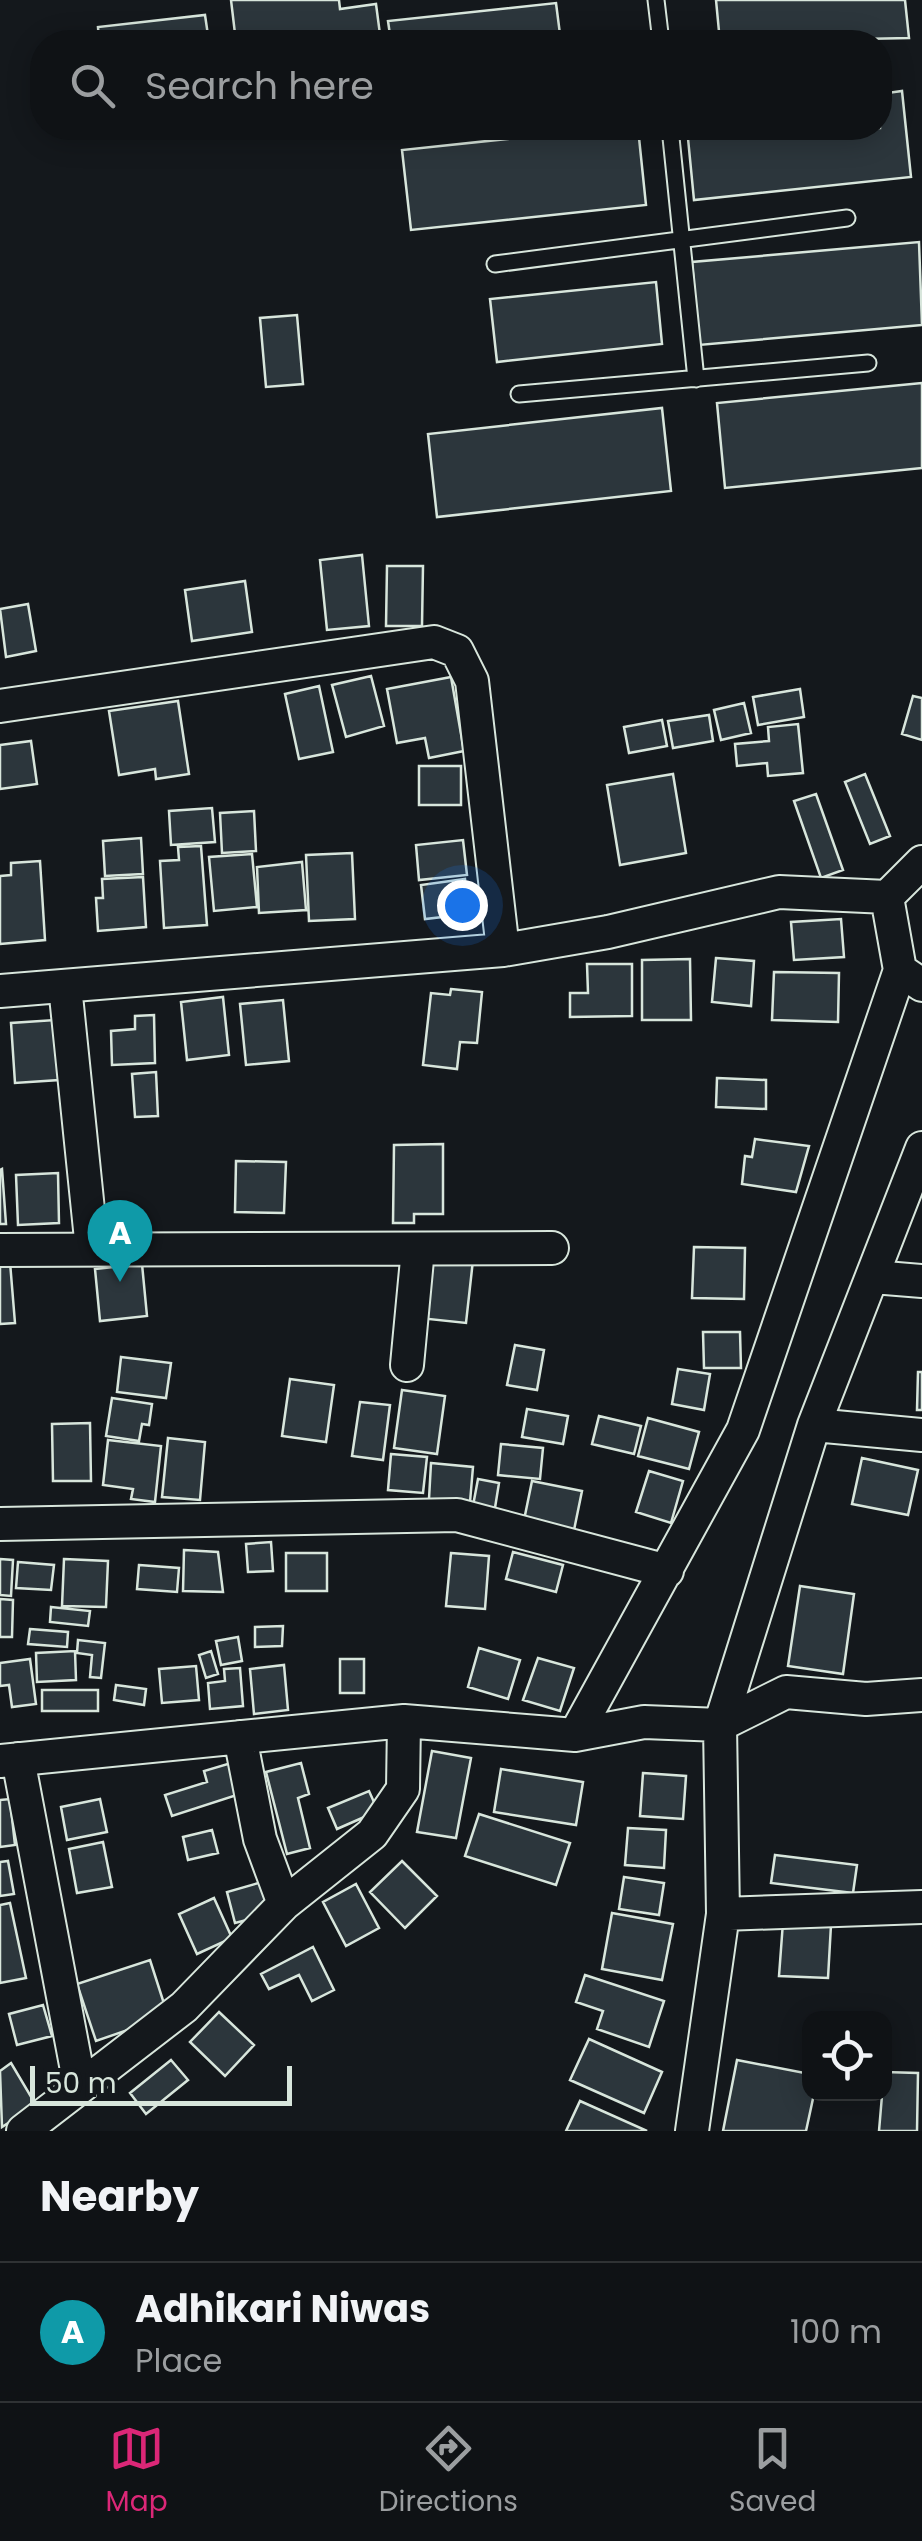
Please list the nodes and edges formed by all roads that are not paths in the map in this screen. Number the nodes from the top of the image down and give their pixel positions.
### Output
1 (656, 0) edge
2 (660, 30) edge
3 (671, 140) edge
4 (846, 218) dead end
5 (681, 238) junction
6 (496, 264) dead end
7 (868, 362) dead end
8 (696, 378) junction
9 (519, 394) dead end
10 (0, 706) edge
11 (922, 862) edge
12 (886, 897) junction
13 (503, 950) junction
14 (911, 978) edge
15 (64, 986) junction
16 (0, 991) edge
17 (922, 1148) edge
18 (418, 1248) junction
19 (552, 1248) dead end
20 (92, 1249) junction
21 (0, 1250) edge
22 (873, 1277) junction
23 (922, 1281) edge
24 (407, 1365) dead end
25 (814, 1425) junction
26 (922, 1435) edge
27 (0, 1524) edge
28 (667, 1570) junction
29 (922, 1696) edge
30 (404, 1721) junction
31 (720, 1725) junction
32 (574, 1736) junction
33 (240, 1737) junction
34 (9, 1760) edge
35 (284, 1904) junction
36 (922, 1907) edge
37 (722, 1914) junction
38 (80, 2086) junction
39 (23, 2131) edge
40 (692, 2131) edge

1 - 2 lane
3 - 5 lane
4 - 5 lane
5 - 6 lane
5 - 8 lane
7 - 8 lane
8 - 9 lane
10 - 13 street
11 - 12 street
12 - 13 street
12 - 14 street
13 - 15 street
14 - 28 street
15 - 16 street
15 - 20 street
17 - 22 street
18 - 19 street
18 - 20 street
18 - 24 street
20 - 21 street
22 - 23 street
22 - 25 street
25 - 26 street
25 - 31 street
27 - 28 street
28 - 32 street
29 - 31 street
30 - 32 street
30 - 33 street
30 - 35 street
31 - 32 street
31 - 37 street
33 - 34 street
33 - 35 street
34 - 38 street
35 - 38 street
36 - 37 street
37 - 40 street
38 - 39 street

